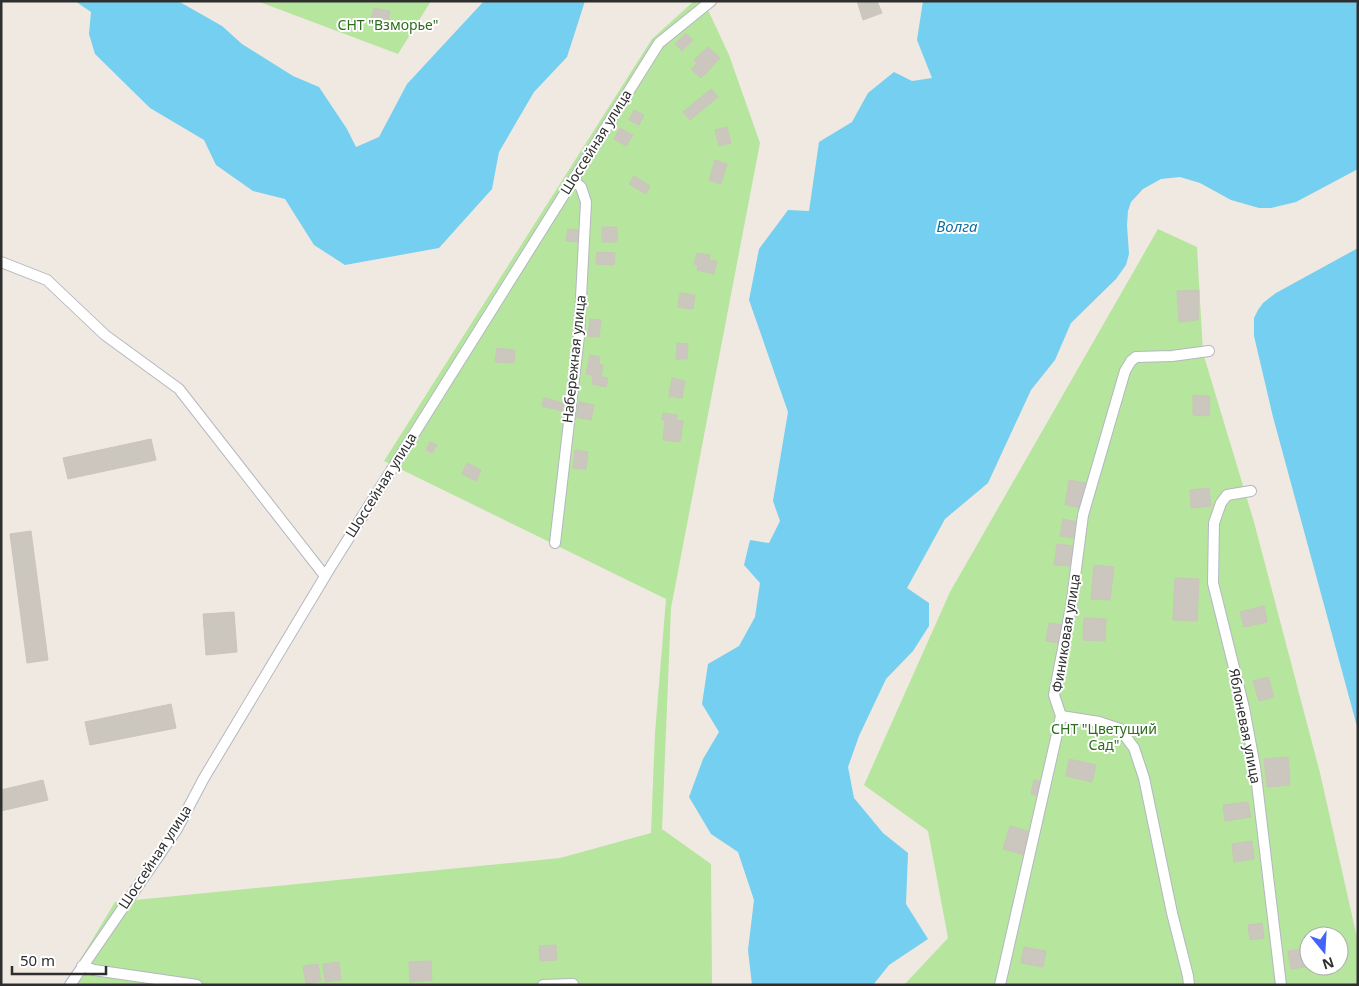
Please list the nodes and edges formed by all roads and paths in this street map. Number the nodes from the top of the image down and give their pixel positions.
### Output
1 (710, 1) edge
2 (573, 180) junction
3 (1, 262) edge
4 (1209, 351) dead end
5 (1251, 491) dead end
6 (555, 543) dead end
7 (325, 576) junction
8 (1062, 716) junction
9 (82, 966) junction
10 (573, 984) edge
11 (70, 985) edge
12 (197, 985) edge
13 (543, 985) edge
14 (1000, 985) edge
15 (1189, 985) edge
16 (1281, 985) edge

1 - 2 street, Шоссейная улица
2 - 6 street, Набережная улица
2 - 7 street, Шоссейная улица
3 - 7 street
4 - 8 street, Финиковая улица
5 - 16 street, Яблоневая улица
7 - 9 street, Шоссейная улица
8 - 14 street
8 - 15 street
9 - 11 street, Шоссейная улица
9 - 12 street
10 - 13 street

